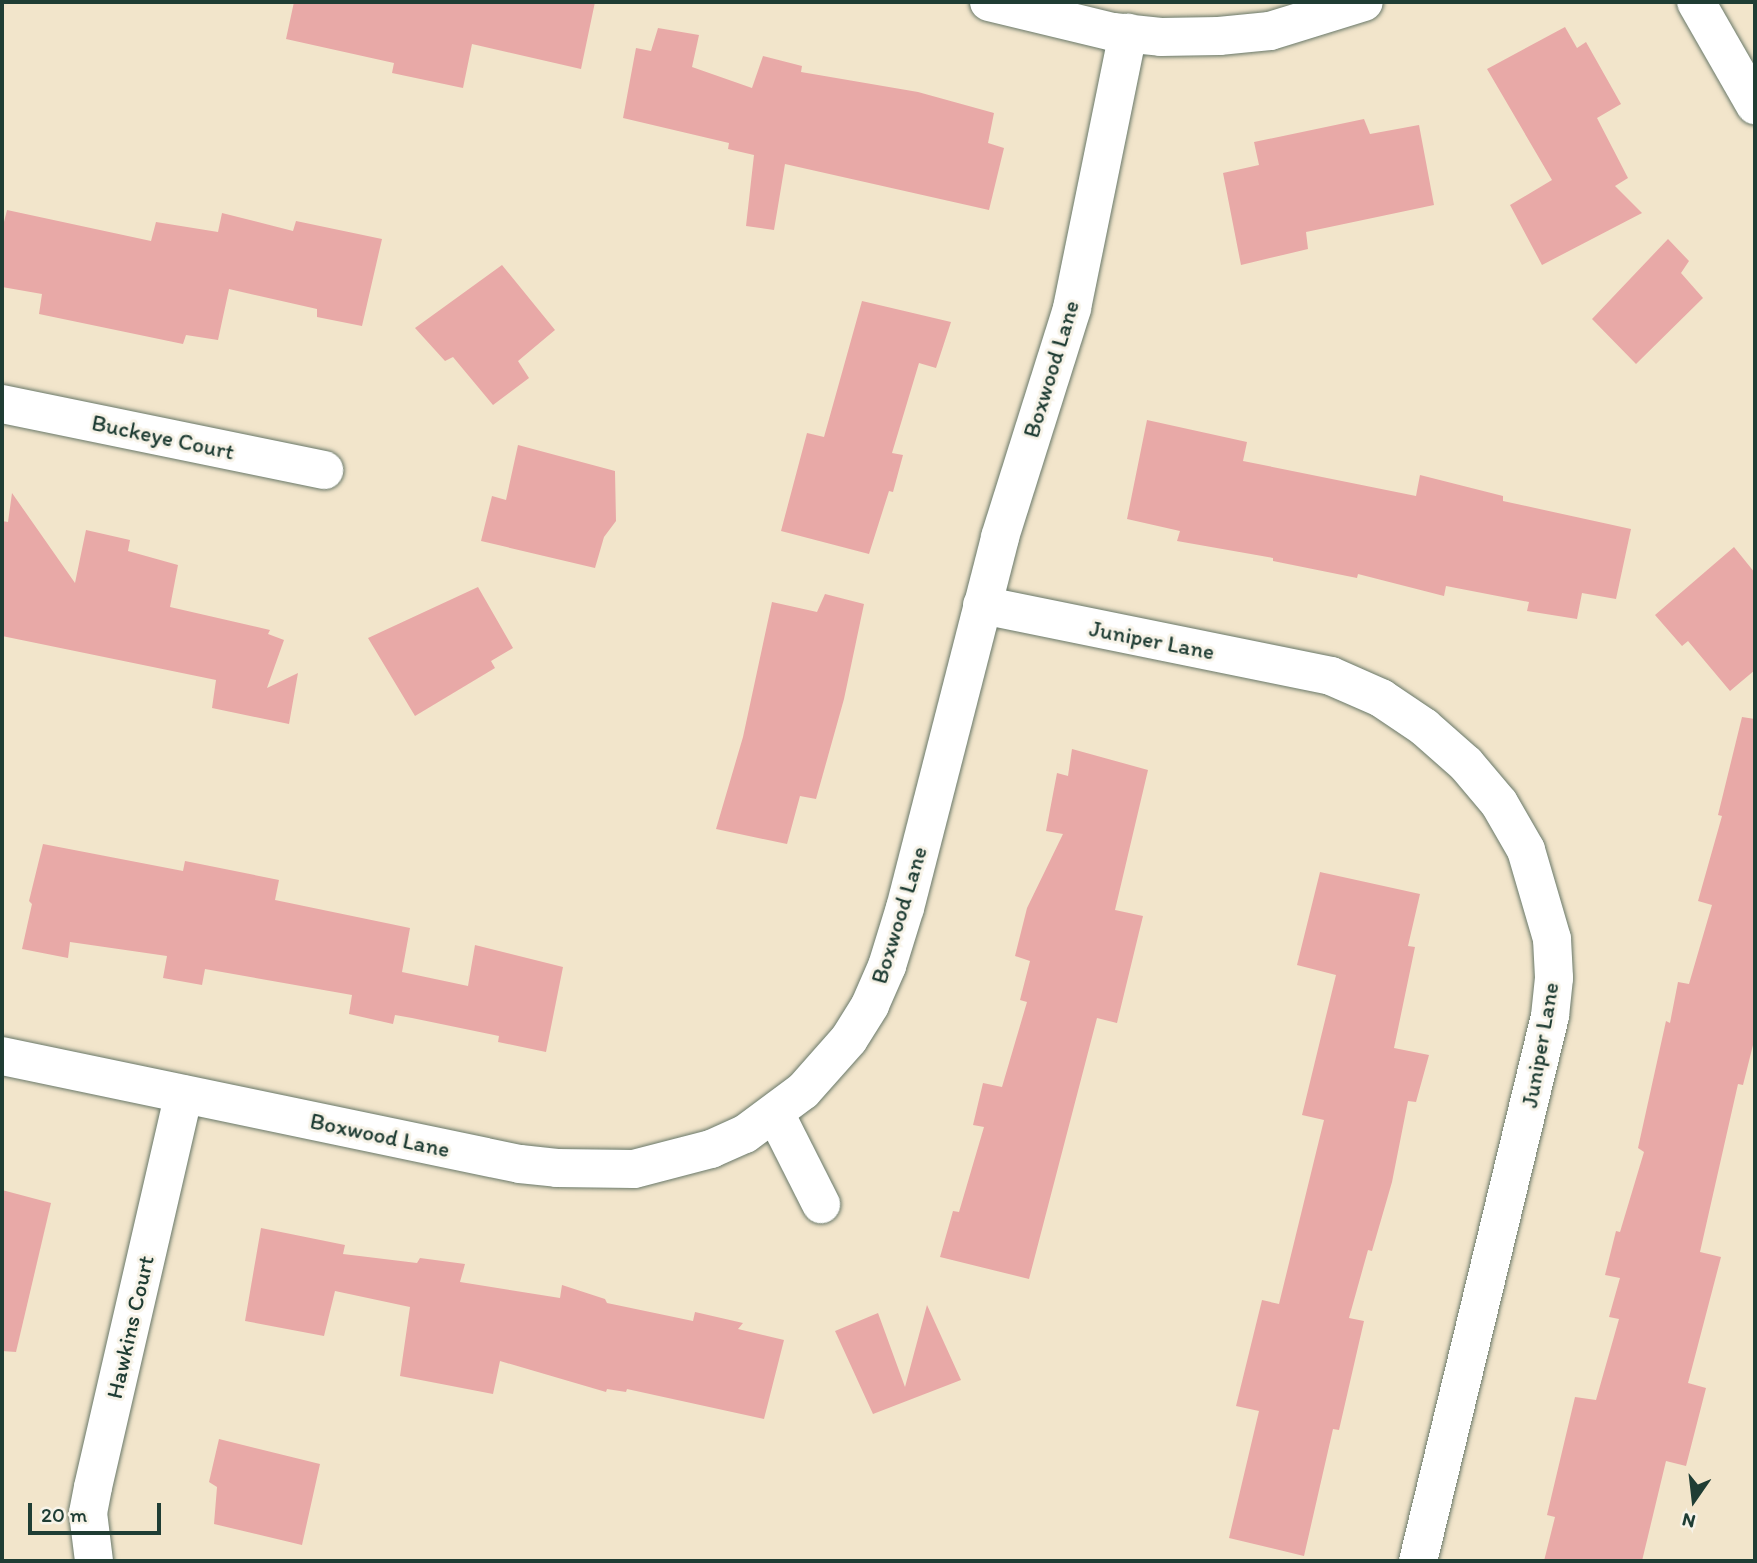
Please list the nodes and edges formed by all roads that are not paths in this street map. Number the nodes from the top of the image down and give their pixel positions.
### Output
1 (989, 2) edge
2 (1364, 2) edge
3 (1696, 2) edge
4 (1128, 33) junction
5 (1755, 105) edge
6 (2, 404) edge
7 (324, 470) dead end
8 (982, 605) junction
9 (2, 1056) edge
10 (184, 1094) junction
11 (776, 1115) junction
12 (821, 1204) dead end
13 (94, 1561) edge
14 (1418, 1561) edge

1 - 4 street
2 - 4 street
3 - 5 street
4 - 8 street, Boxwood Lane
6 - 7 street, Buckeye Court
8 - 11 street, Boxwood Lane
8 - 14 street, Juniper Lane
9 - 10 street, Boxwood Lane
10 - 11 street, Boxwood Lane
10 - 13 street, Hawkins Court
11 - 12 street

